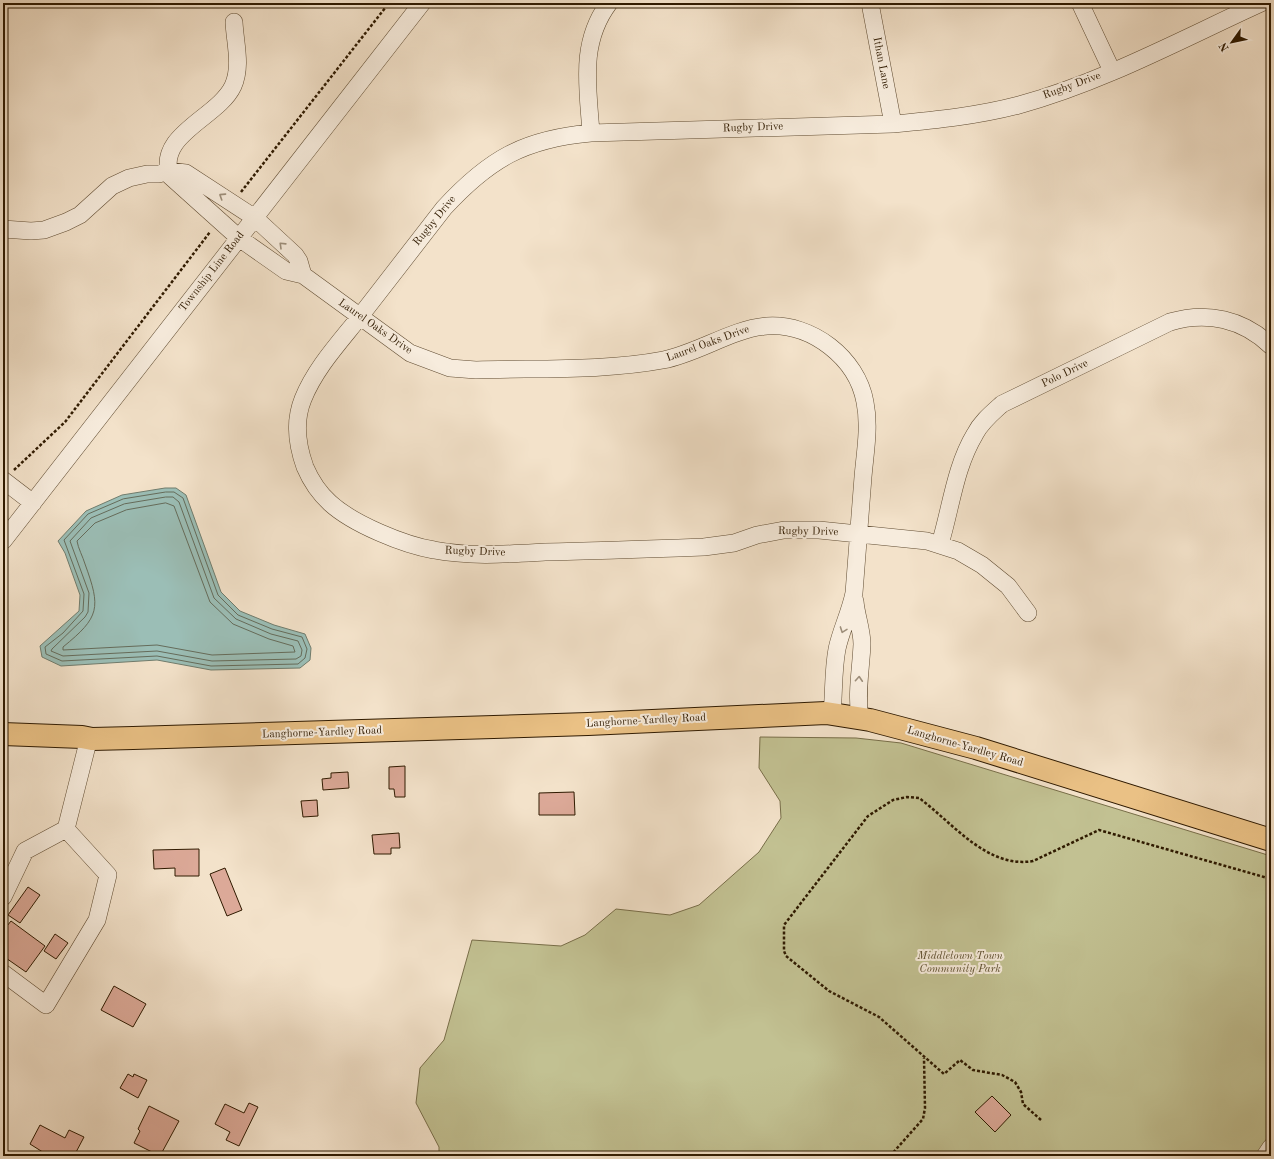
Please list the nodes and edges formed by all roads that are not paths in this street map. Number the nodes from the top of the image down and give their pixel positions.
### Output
1 (422, 3) edge
2 (609, 3) edge
3 (870, 3) edge
4 (1080, 3) edge
5 (1261, 3) edge
6 (234, 22) dead end
7 (1112, 71) junction
8 (893, 124) junction
9 (591, 132) junction
10 (168, 171) junction
11 (255, 218) junction
12 (3, 229) edge
13 (239, 238) junction
14 (303, 275) junction
15 (360, 316) junction
16 (1271, 346) edge
17 (3, 480) edge
18 (33, 503) junction
19 (859, 534) junction
20 (3, 541) edge
21 (940, 544) junction
22 (854, 593) junction
23 (1028, 613) dead end
24 (832, 714) junction
25 (860, 718) junction
26 (3, 734) edge
27 (89, 738) junction
28 (66, 828) junction
29 (1271, 840) edge
30 (3, 897) edge
31 (3, 973) edge
32 (1271, 1147) edge
33 (1265, 1156) edge

1 - 11 street, Township Line Road
2 - 9 street
3 - 8 street, Ithan Lane
4 - 7 street
5 - 7 street, Rugby Drive
6 - 10 street
7 - 8 street, Rugby Drive
8 - 9 street, Rugby Drive
9 - 15 street, Rugby Drive
11 -> 10 street
10 - 12 street
10 - 13 street, Laurel Oaks Drive
11 - 13 street, Township Line Road
14 -> 11 street
13 - 14 street, Laurel Oaks Drive
13 - 18 street, Township Line Road
14 - 15 street, Laurel Oaks Drive
15 - 19 street, Laurel Oaks Drive
15 - 19 street, Rugby Drive
16 - 21 street, Polo Drive
17 - 18 street
18 - 20 street, Township Line Road
19 - 21 street, Rugby Drive
19 - 22 street, Laurel Oaks Drive
21 - 23 street, Rugby Drive
22 -> 24 street, Laurel Oaks Drive
25 -> 22 street, Laurel Oaks Drive
24 - 25 main road, Langhorne-Yardley Road
24 - 27 main road, Langhorne-Yardley Road
25 - 29 main road, Langhorne-Yardley Road
26 - 27 main road, Langhorne-Yardley Road
27 - 28 street
28 - 30 street
28 - 31 street
32 - 33 street

